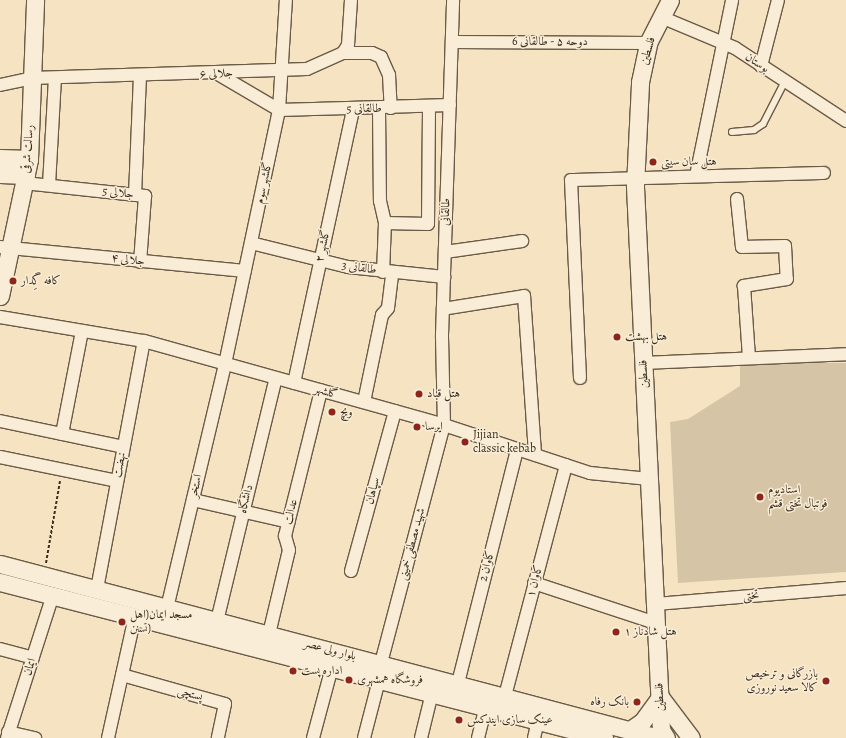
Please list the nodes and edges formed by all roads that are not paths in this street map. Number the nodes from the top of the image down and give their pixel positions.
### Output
1 (35, 0) edge
2 (286, 0) edge
3 (351, 0) edge
4 (453, 0) edge
5 (670, 0) edge
6 (732, 0) edge
7 (778, 0) edge
8 (661, 16) junction
9 (452, 42) junction
10 (648, 43) junction
11 (723, 44) junction
12 (343, 53) junction
13 (761, 66) junction
14 (281, 71) junction
15 (218, 74) junction
16 (140, 77) junction
17 (32, 78) junction
18 (55, 78) junction
19 (785, 81) junction
20 (0, 85) edge
21 (450, 105) junction
22 (429, 107) junction
23 (353, 109) junction
24 (385, 109) junction
25 (278, 110) junction
26 (846, 121) edge
27 (732, 132) dead end
28 (0, 158) edge
29 (26, 172) junction
30 (824, 173) dead end
31 (0, 174) edge
32 (696, 176) junction
33 (635, 177) junction
34 (49, 185) junction
35 (136, 195) junction
36 (737, 199) dead end
37 (385, 222) junction
38 (522, 242) dead end
39 (251, 243) junction
40 (5, 248) edge
41 (445, 252) junction
42 (140, 262) junction
43 (320, 262) junction
44 (245, 271) junction
45 (387, 273) junction
46 (444, 277) junction
47 (0, 296) edge
48 (443, 309) junction
49 (0, 317) edge
50 (82, 331) junction
51 (144, 341) junction
52 (846, 354) edge
53 (749, 358) junction
54 (643, 363) junction
55 (225, 364) junction
56 (276, 378) junction
57 (580, 378) dead end
58 (294, 383) junction
59 (321, 390) junction
60 (364, 402) junction
61 (395, 411) junction
62 (0, 421) edge
63 (444, 425) junction
64 (62, 434) junction
65 (124, 447) junction
66 (517, 449) junction
67 (535, 455) junction
68 (0, 456) edge
69 (566, 465) junction
70 (649, 480) junction
71 (117, 481) junction
72 (192, 500) junction
73 (243, 512) junction
74 (289, 522) junction
75 (0, 564) edge
76 (351, 571) dead end
77 (0, 582) edge
78 (534, 583) junction
79 (846, 588) edge
80 (96, 589) junction
81 (53, 595) junction
82 (656, 604) junction
83 (167, 608) junction
84 (135, 616) junction
85 (217, 621) junction
86 (656, 623) junction
87 (269, 634) junction
88 (0, 649) edge
89 (33, 658) junction
90 (332, 667) junction
91 (380, 671) junction
92 (122, 675) junction
93 (458, 683) junction
94 (432, 693) junction
95 (505, 696) junction
96 (660, 697) junction
97 (486, 707) junction
98 (538, 721) junction
99 (630, 730) junction
100 (8, 735) edge
101 (660, 736) edge
102 (595, 737) edge
103 (35, 738) edge
104 (108, 738) edge
105 (218, 738) edge
106 (313, 738) edge
107 (364, 738) edge
108 (422, 738) edge
109 (478, 738) edge
110 (534, 738) edge
111 (691, 738) edge

1 - 17 main road, رسالت شرقی
2 - 14 street, گلشهر سوم
3 - 12 street
4 - 9 street, طالقانی
5 - 8 main road, فلسطین
6 - 11 street
7 - 13 street
8 - 10 main road, فلسطین
8 - 11 street, بوستان
9 - 10 street, دوحه ۵ - طالقانی 6
9 - 21 street, طالقانی
10 - 33 main road, فلسطین
11 - 13 street, بوستان
11 - 32 street
12 - 14 street, جلالی ۶
12 - 24 street
13 - 19 street, بوستان
14 - 15 street, جلالی ۶
14 - 25 street, گلشهر سوم
15 - 16 street, جلالی ۶
15 - 25 street
16 - 18 street, جلالی ۶
16 - 35 street
17 - 18 street, جلالی ۶
17 - 20 street, جلالی ۶
17 - 29 main road, رسالت شرقی
18 - 34 street
19 - 26 street, بوستان
19 - 27 lane
21 - 22 street, طالقانی 5
21 - 41 street, طالقانی
22 - 24 street, طالقانی 5
22 - 37 street
23 - 24 street, طالقانی 5
23 - 25 street, طالقانی 5
23 - 43 street, گلشهر ۲
24 - 37 street
25 - 39 street, گلشهر سوم
28 - 29 main road
29 - 31 main road
29 - 34 street, جلالی 5
29 - 40 main road, رسالت شرقی
30 - 32 street
32 - 33 street
33 - 54 main road, فلسطین
33 - 57 street
34 - 35 street, جلالی 5
35 - 42 street, جلالی 5
36 - 53 street
37 - 45 street
38 - 41 street
39 - 43 street, طالقانی 3
39 - 44 street, گلشهر سوم
40 - 42 street, جلالی ۴
40 - 47 main road, رسالت شرقی
41 - 46 street, طالقانی
42 - 44 street, جلالی ۴
43 - 45 street, طالقانی 3
43 - 58 street, گلشهر ۲
44 - 55 street, گلشهر سوم
45 - 46 street, طالقانی 3
45 - 60 street
46 - 48 street, طالقانی
48 - 63 street, طالقانی
48 - 67 street
49 - 50 street, گلشهر
50 - 51 street, گلشهر
50 - 64 street
51 - 55 street, گلشهر
51 - 65 street, نهضت
52 - 53 street
53 - 54 street
54 - 70 main road, فلسطین
55 - 56 street, گلشهر
55 - 72 street, استخر
56 - 58 street, گلشهر
56 - 73 street, دانشگاه
58 - 59 street, گلشهر
59 - 60 street, گلشهر
59 - 74 street, عدالت
60 - 61 street, گلشهر
61 - 63 street, گلشهر
61 - 76 street, سپاهان
62 - 64 street
63 - 66 street, گلشهر
63 - 91 street, شهید مصطفی خمینی
64 - 65 street
65 - 71 street, نهضت
66 - 67 street, گلشهر
66 - 93 street, کاوان 2
67 - 69 street, گلشهر
68 - 71 street
69 - 70 street, گلشهر
69 - 78 street, کاوان ۱
70 - 82 main road, فلسطین
71 - 80 street, نهضت
72 - 73 street
72 - 83 street, استخر
73 - 74 street
73 - 85 street, دانشگاه
74 - 87 street, عدالت
75 - 80 main road, بلوار ولی عصر
77 - 81 main road, بلوار ولی عصر
78 - 86 street
78 - 95 street, کاوان ۱
79 - 82 street, تختی
80 - 83 main road, بلوار ولی عصر
81 - 84 main road, بلوار ولی عصر
81 - 89 street, ایمان
82 - 86 main road, فلسطین
83 - 85 main road, بلوار ولی عصر
84 - 90 main road, بلوار ولی عصر
84 - 92 street
85 - 87 main road, بلوار ولی عصر
86 - 96 main road, فلسطین
87 - 91 main road, بلوار ولی عصر
88 - 89 street
89 - 100 street, ایمان
90 - 91 main road, بلوار ولی عصر
90 - 106 street
91 - 93 main road, بلوار ولی عصر
91 - 94 main road, بلوار ولی عصر
91 - 107 street, شهید مصطفی خمینی
92 - 104 street
92 - 105 street, پستچی
93 - 95 main road, بلوار ولی عصر
94 - 97 main road, بلوار ولی عصر
94 - 108 street
95 - 99 main road, بلوار ولی عصر
96 - 99 main road
96 - 101 main road, فلسطین
96 - 111 main road
97 - 98 main road, بلوار ولی عصر
97 - 109 street
98 - 102 main road, بلوار ولی عصر
98 - 110 street
99 - 101 main road, بلوار ولی عصر
100 - 103 street

